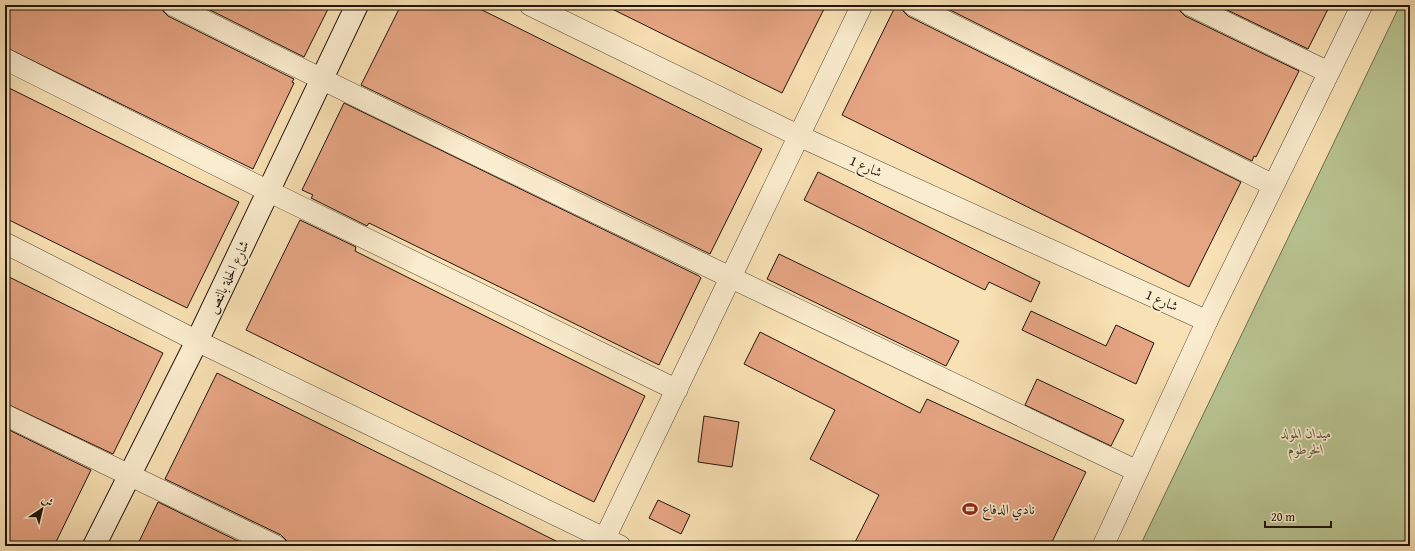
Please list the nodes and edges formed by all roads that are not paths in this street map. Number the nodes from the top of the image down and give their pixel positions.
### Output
1 (173, 5) edge
2 (357, 5) edge
3 (530, 5) edge
4 (862, 5) edge
5 (913, 5) edge
6 (1190, 5) edge
7 (1362, 5) edge
8 (5, 59) edge
9 (1328, 72) junction
10 (322, 80) junction
11 (799, 136) junction
12 (1273, 185) junction
13 (268, 191) junction
14 (5, 243) edge
15 (729, 278) junction
16 (1207, 321) junction
17 (197, 342) junction
18 (677, 390) junction
19 (5, 415) edge
20 (1137, 471) junction
21 (129, 474) junction
22 (609, 544) edge
23 (94, 546) edge
24 (276, 546) edge
25 (1103, 546) edge

1 - 10 street
2 - 10 street, شارع الحلة بالنص
3 - 11 street, شارع 1
4 - 11 street
5 - 12 street
6 - 9 street
7 - 9 street
8 - 13 street
9 - 12 street
10 - 13 street, شارع الحلة بالنص
10 - 15 street
11 - 15 street
11 - 16 street, شارع 1
12 - 16 street
13 - 17 street, شارع الحلة بالنص
13 - 18 street
14 - 17 street
15 - 18 street
15 - 20 street
16 - 20 street
17 - 21 street, شارع الحلة بالنص
17 - 22 street
18 - 22 street
19 - 21 street
20 - 25 street
21 - 23 street, شارع الحلة بالنص
21 - 24 street

